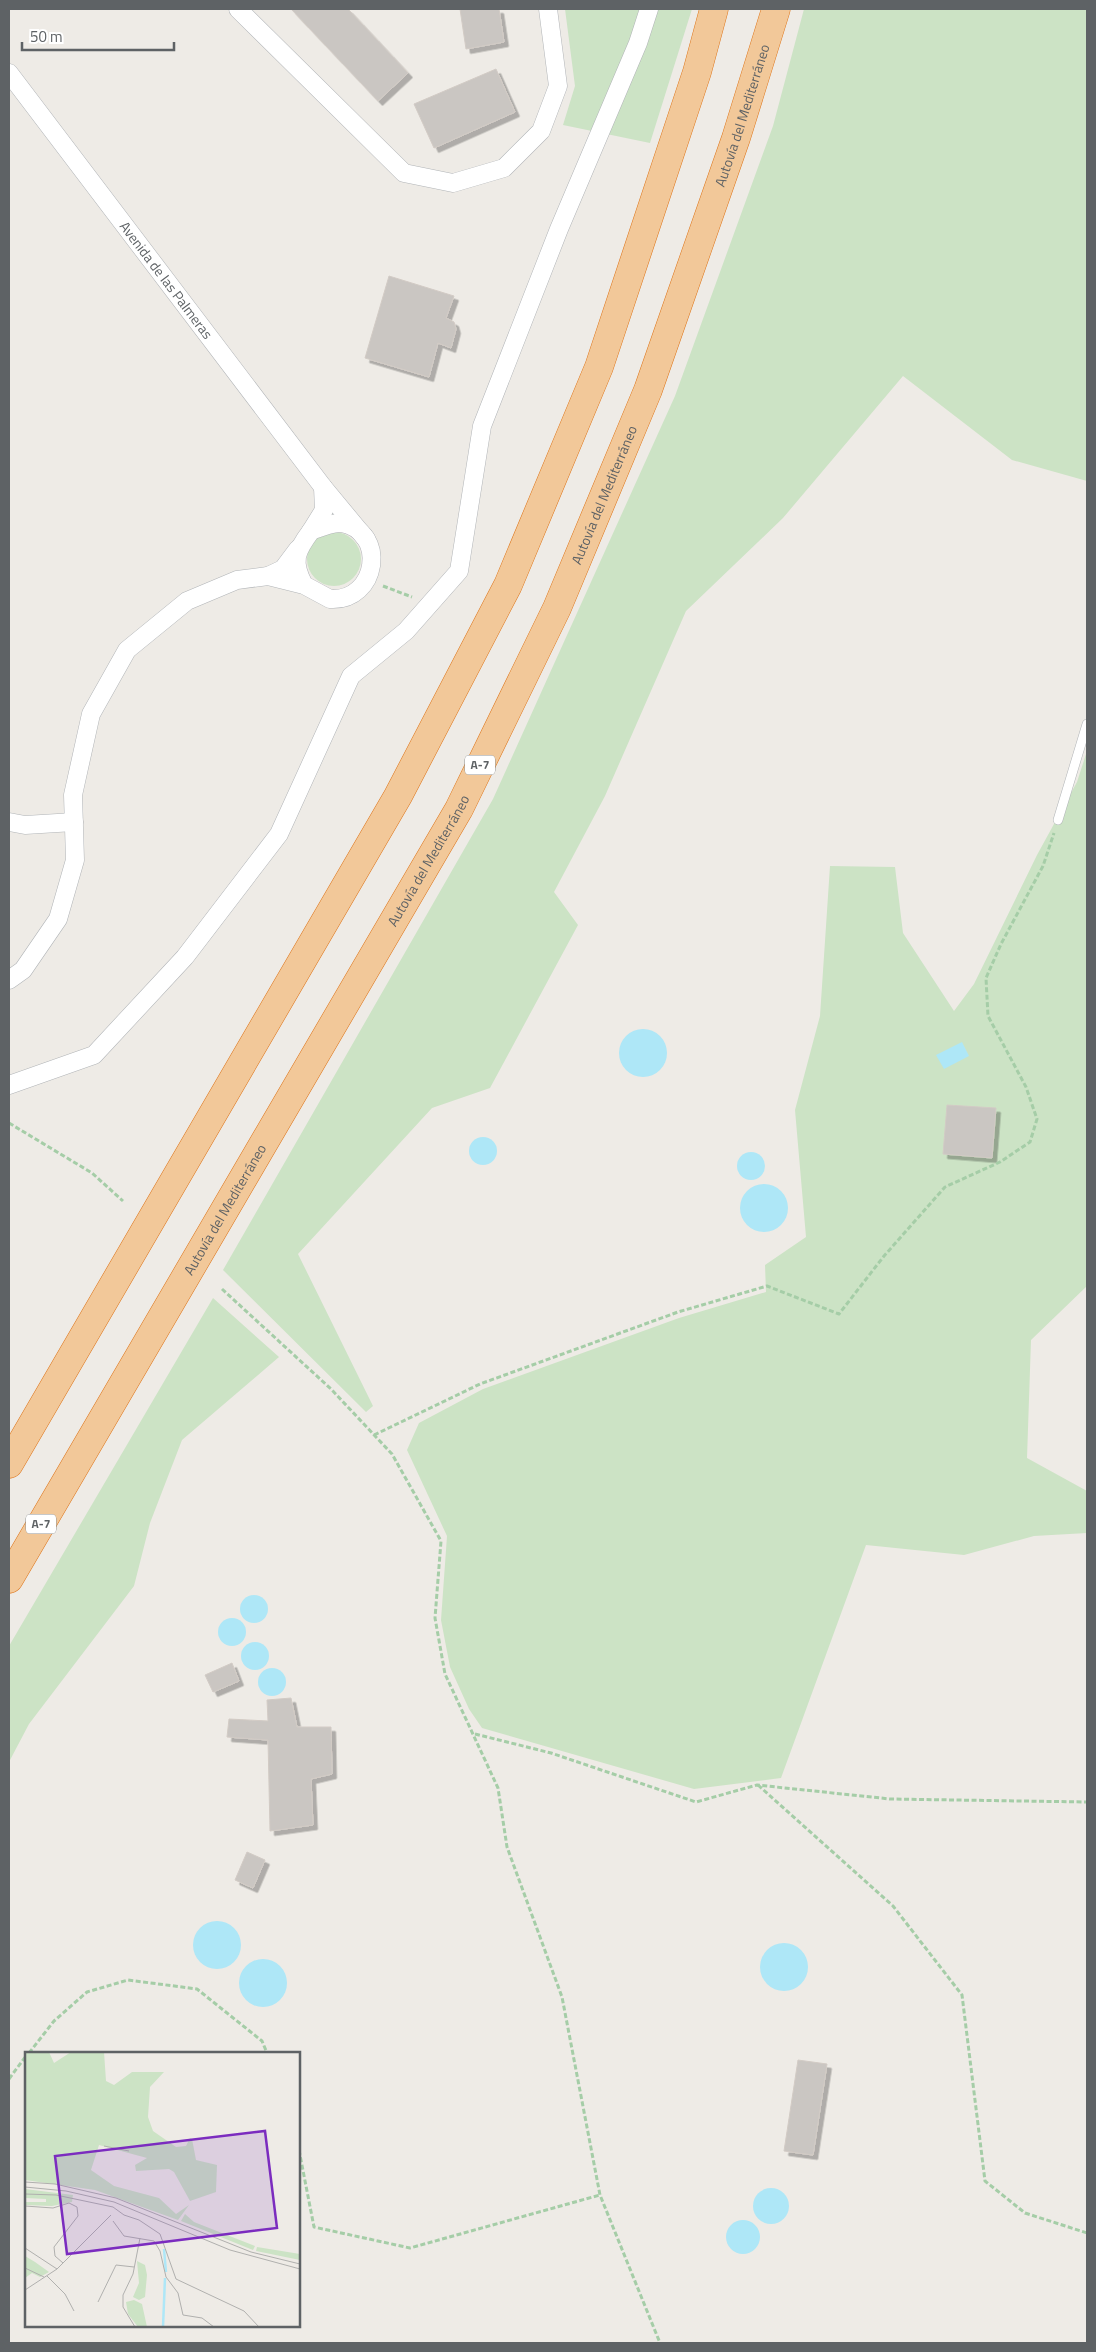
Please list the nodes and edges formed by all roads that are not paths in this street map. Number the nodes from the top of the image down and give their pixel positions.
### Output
1 (238, 9) edge
2 (548, 9) edge
3 (649, 9) edge
4 (714, 9) edge
5 (776, 9) edge
6 (9, 73) edge
7 (323, 487) junction
8 (311, 531) junction
9 (366, 539) junction
10 (298, 549) junction
11 (268, 576) junction
12 (304, 585) junction
13 (1087, 724) edge
14 (1058, 820) road end
15 (9, 822) edge
16 (74, 822) junction
17 (9, 980) edge
18 (9, 1085) edge
19 (9, 1464) edge
20 (9, 1579) edge

1 - 2 street
3 - 18 street
4 - 19 highway
5 - 20 highway, Autovía del Mediterráneo / A-7
6 - 7 street, Avenida de las Palmeras
7 - 8 street
7 - 9 street, Avenida de las Palmeras
8 - 9 street
8 - 10 street
9 - 12 street
10 - 11 street
10 - 12 street
11 - 12 street
11 - 16 street
13 - 14 lane
15 - 16 street
16 - 17 street

